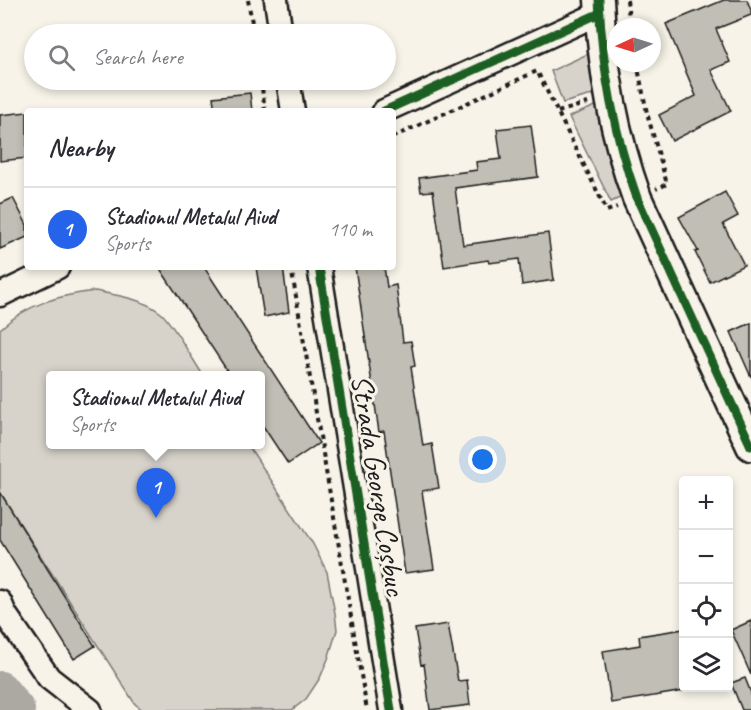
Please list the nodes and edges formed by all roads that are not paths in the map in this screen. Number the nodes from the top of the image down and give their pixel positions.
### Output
1 (276, 0) edge
2 (599, 6) edge
3 (280, 24) edge
4 (290, 90) edge
5 (293, 108) edge
6 (390, 108) edge
7 (52, 270) edge
8 (319, 270) edge
9 (0, 295) edge
10 (751, 446) edge
11 (0, 602) edge
12 (90, 710) edge
13 (392, 710) edge

1 - 3 street
2 - 6 street
2 - 10 main road
4 - 5 street
7 - 9 street
8 - 13 street, Strada George Coșbuc
11 - 12 street

